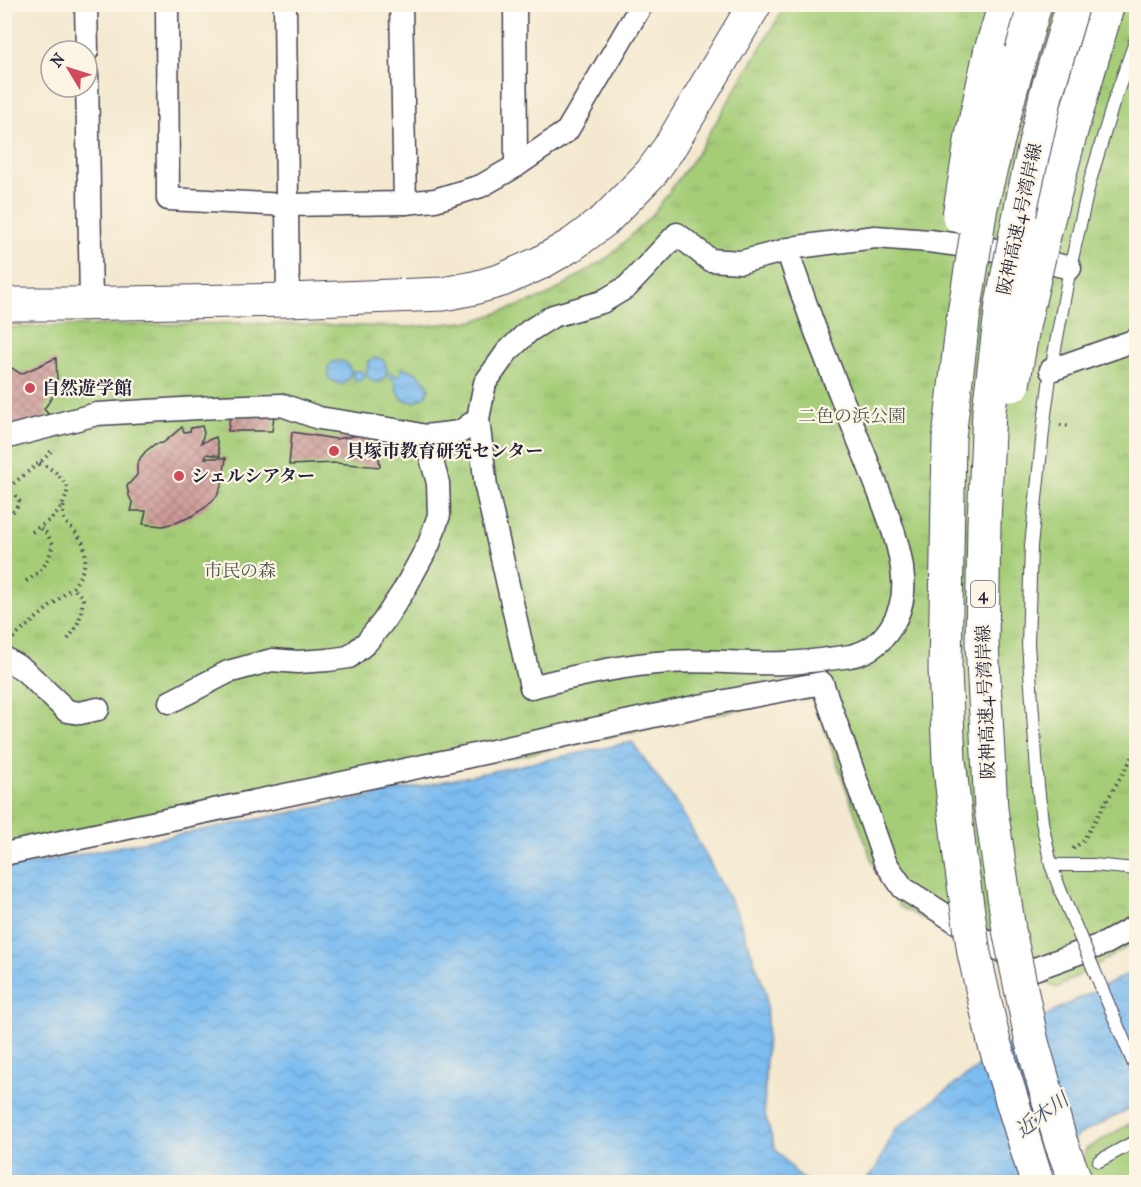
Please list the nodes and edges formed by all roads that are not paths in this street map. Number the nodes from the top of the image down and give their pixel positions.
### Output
1 (86, 4) edge
2 (167, 4) edge
3 (285, 4) edge
4 (401, 4) edge
5 (515, 4) edge
6 (642, 4) edge
7 (755, 4) edge
8 (1005, 4) edge
9 (1035, 4) edge
10 (1073, 4) edge
11 (1108, 4) edge
12 (87, 39) edge
13 (1137, 39) edge
14 (87, 99) edge
15 (516, 166) junction
16 (405, 203) junction
17 (287, 205) junction
18 (787, 249) junction
19 (1070, 268) junction
20 (288, 300) junction
21 (91, 303) junction
22 (4, 304) edge
23 (1137, 340) edge
24 (1051, 370) junction
25 (478, 419) junction
26 (425, 436) junction
27 (4, 438) edge
28 (947, 553) junction
29 (4, 658) edge
30 (170, 702) dead end
31 (98, 709) dead end
32 (991, 809) junction
33 (4, 854) edge
34 (1051, 865) junction
35 (1137, 868) edge
36 (1137, 926) edge
37 (1137, 1069) edge
38 (1137, 1141) edge
39 (1087, 1172) edge
40 (1037, 1182) edge

1 - 12 street
2 - 17 street
3 - 17 street
4 - 16 street
5 - 15 street
6 - 15 street
7 - 20 main road
8 - 28 main road, bridge
9 - 28 main road, 阪神高速4号湾岸線 / 4, bridge
10 - 32 main road, 阪神高速4号湾岸線 / 4, bridge
11 - 32 main road, bridge
13 - 19 lane
14 - 21 street
15 - 16 street
16 - 17 street
17 - 20 street
18 - 19 street
18 - 25 street
18 - 25 street
19 - 24 lane
20 - 21 main road
21 - 22 main road
23 - 24 street
24 - 34 lane
25 - 26 street
26 - 27 street
26 - 30 street
28 - 40 main road, 阪神高速4号湾岸線 / 4, bridge
29 - 31 street
32 - 39 main road, 阪神高速4号湾岸線 / 4, bridge
33 - 36 street
34 - 35 lane
34 - 37 lane, bridge
38 - 39 lane

